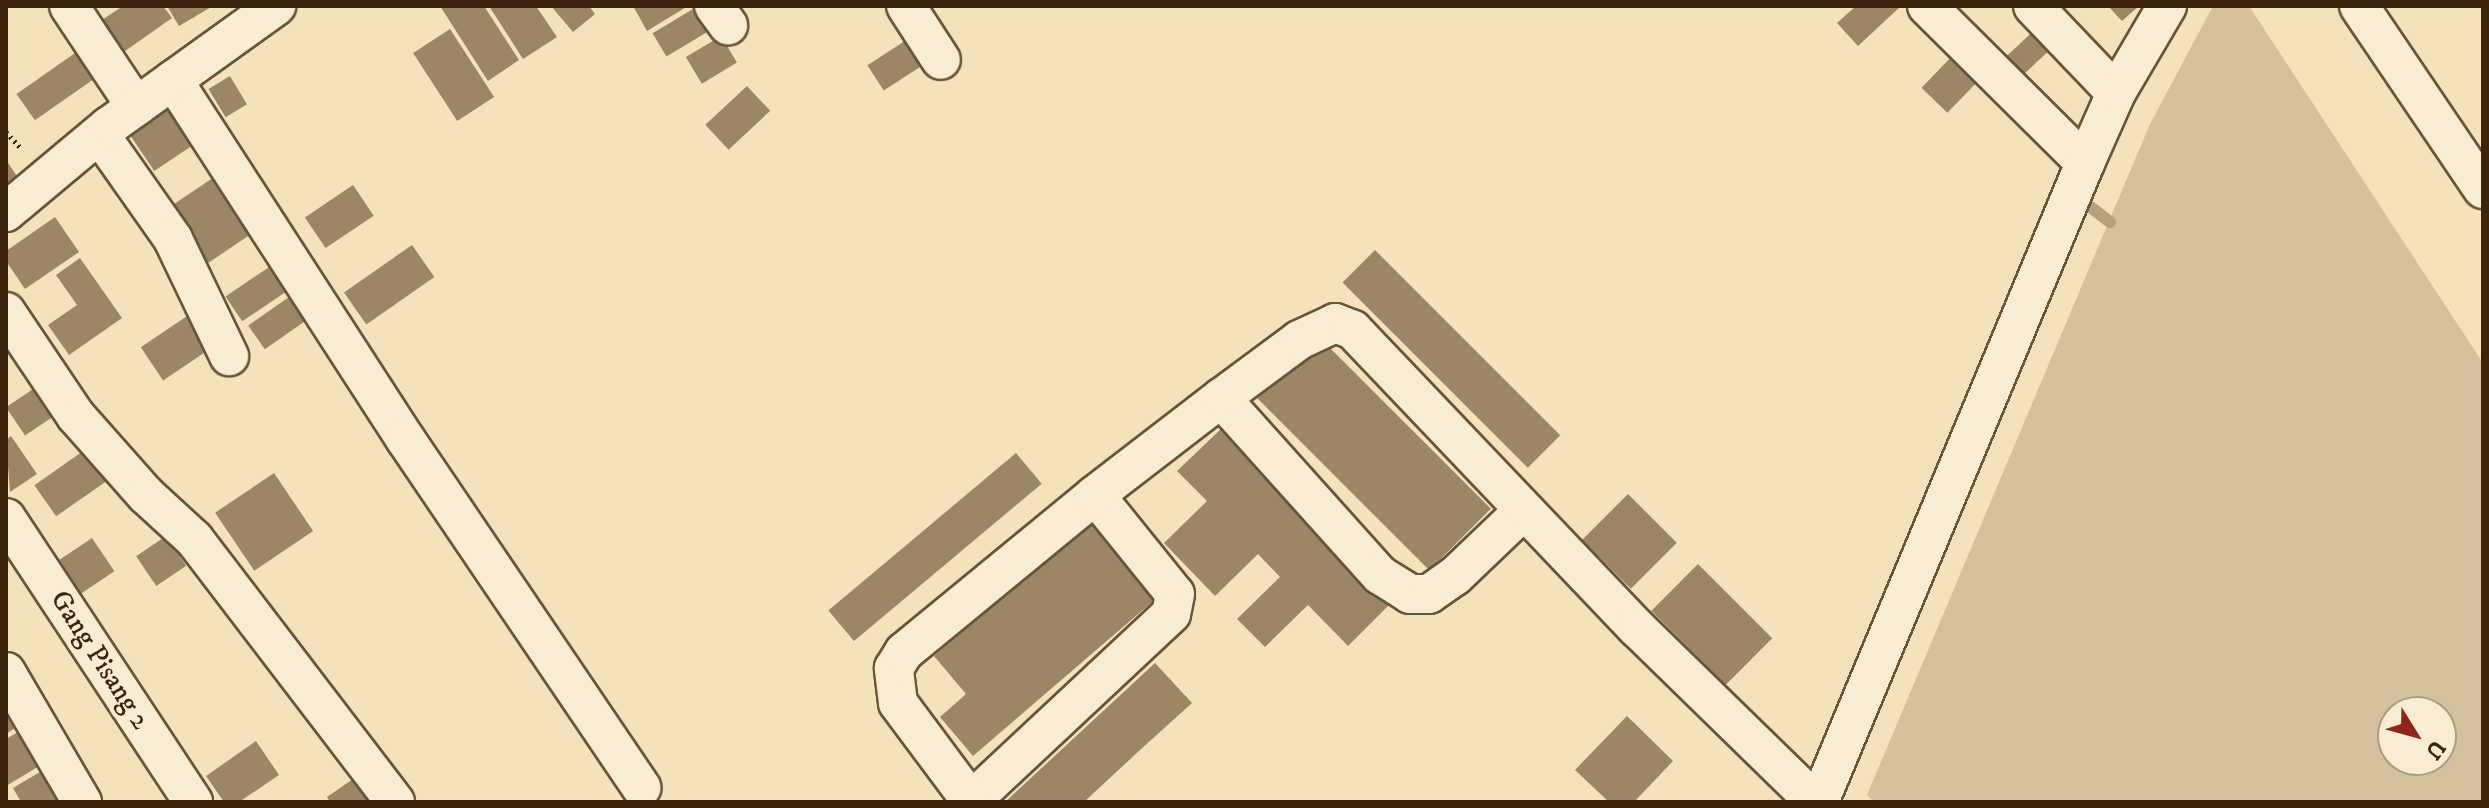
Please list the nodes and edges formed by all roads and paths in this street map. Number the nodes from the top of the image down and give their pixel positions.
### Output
1 (69, 6) edge
2 (276, 6) edge
3 (906, 6) edge
4 (1927, 6) edge
5 (2033, 6) edge
6 (2167, 6) edge
7 (2359, 6) edge
8 (941, 60) dead end
9 (173, 80) junction
10 (2116, 93) junction
11 (136, 107) junction
12 (100, 135) junction
13 (2076, 186) junction
14 (2483, 189) edge
15 (6, 212) edge
16 (6, 312) edge
17 (229, 356) dead end
18 (1221, 398) junction
19 (1095, 495) junction
20 (1523, 511) junction
21 (6, 518) edge
22 (6, 672) edge
23 (642, 788) dead end
24 (82, 802) edge
25 (193, 802) edge
26 (395, 802) edge
27 (1817, 802) edge

1 - 11 street
2 - 9 street
3 - 8 street
4 - 13 street
5 - 10 street
6 - 10 street
7 - 14 street
9 - 11 street
9 - 23 street
10 - 13 street
11 - 12 street
12 - 15 street
12 - 17 street
13 - 27 street
16 - 26 street
18 - 19 street
18 - 20 street
18 - 20 street
19 - 19 street
20 - 27 street
21 - 25 street, Gang Pisang 2
22 - 24 street

